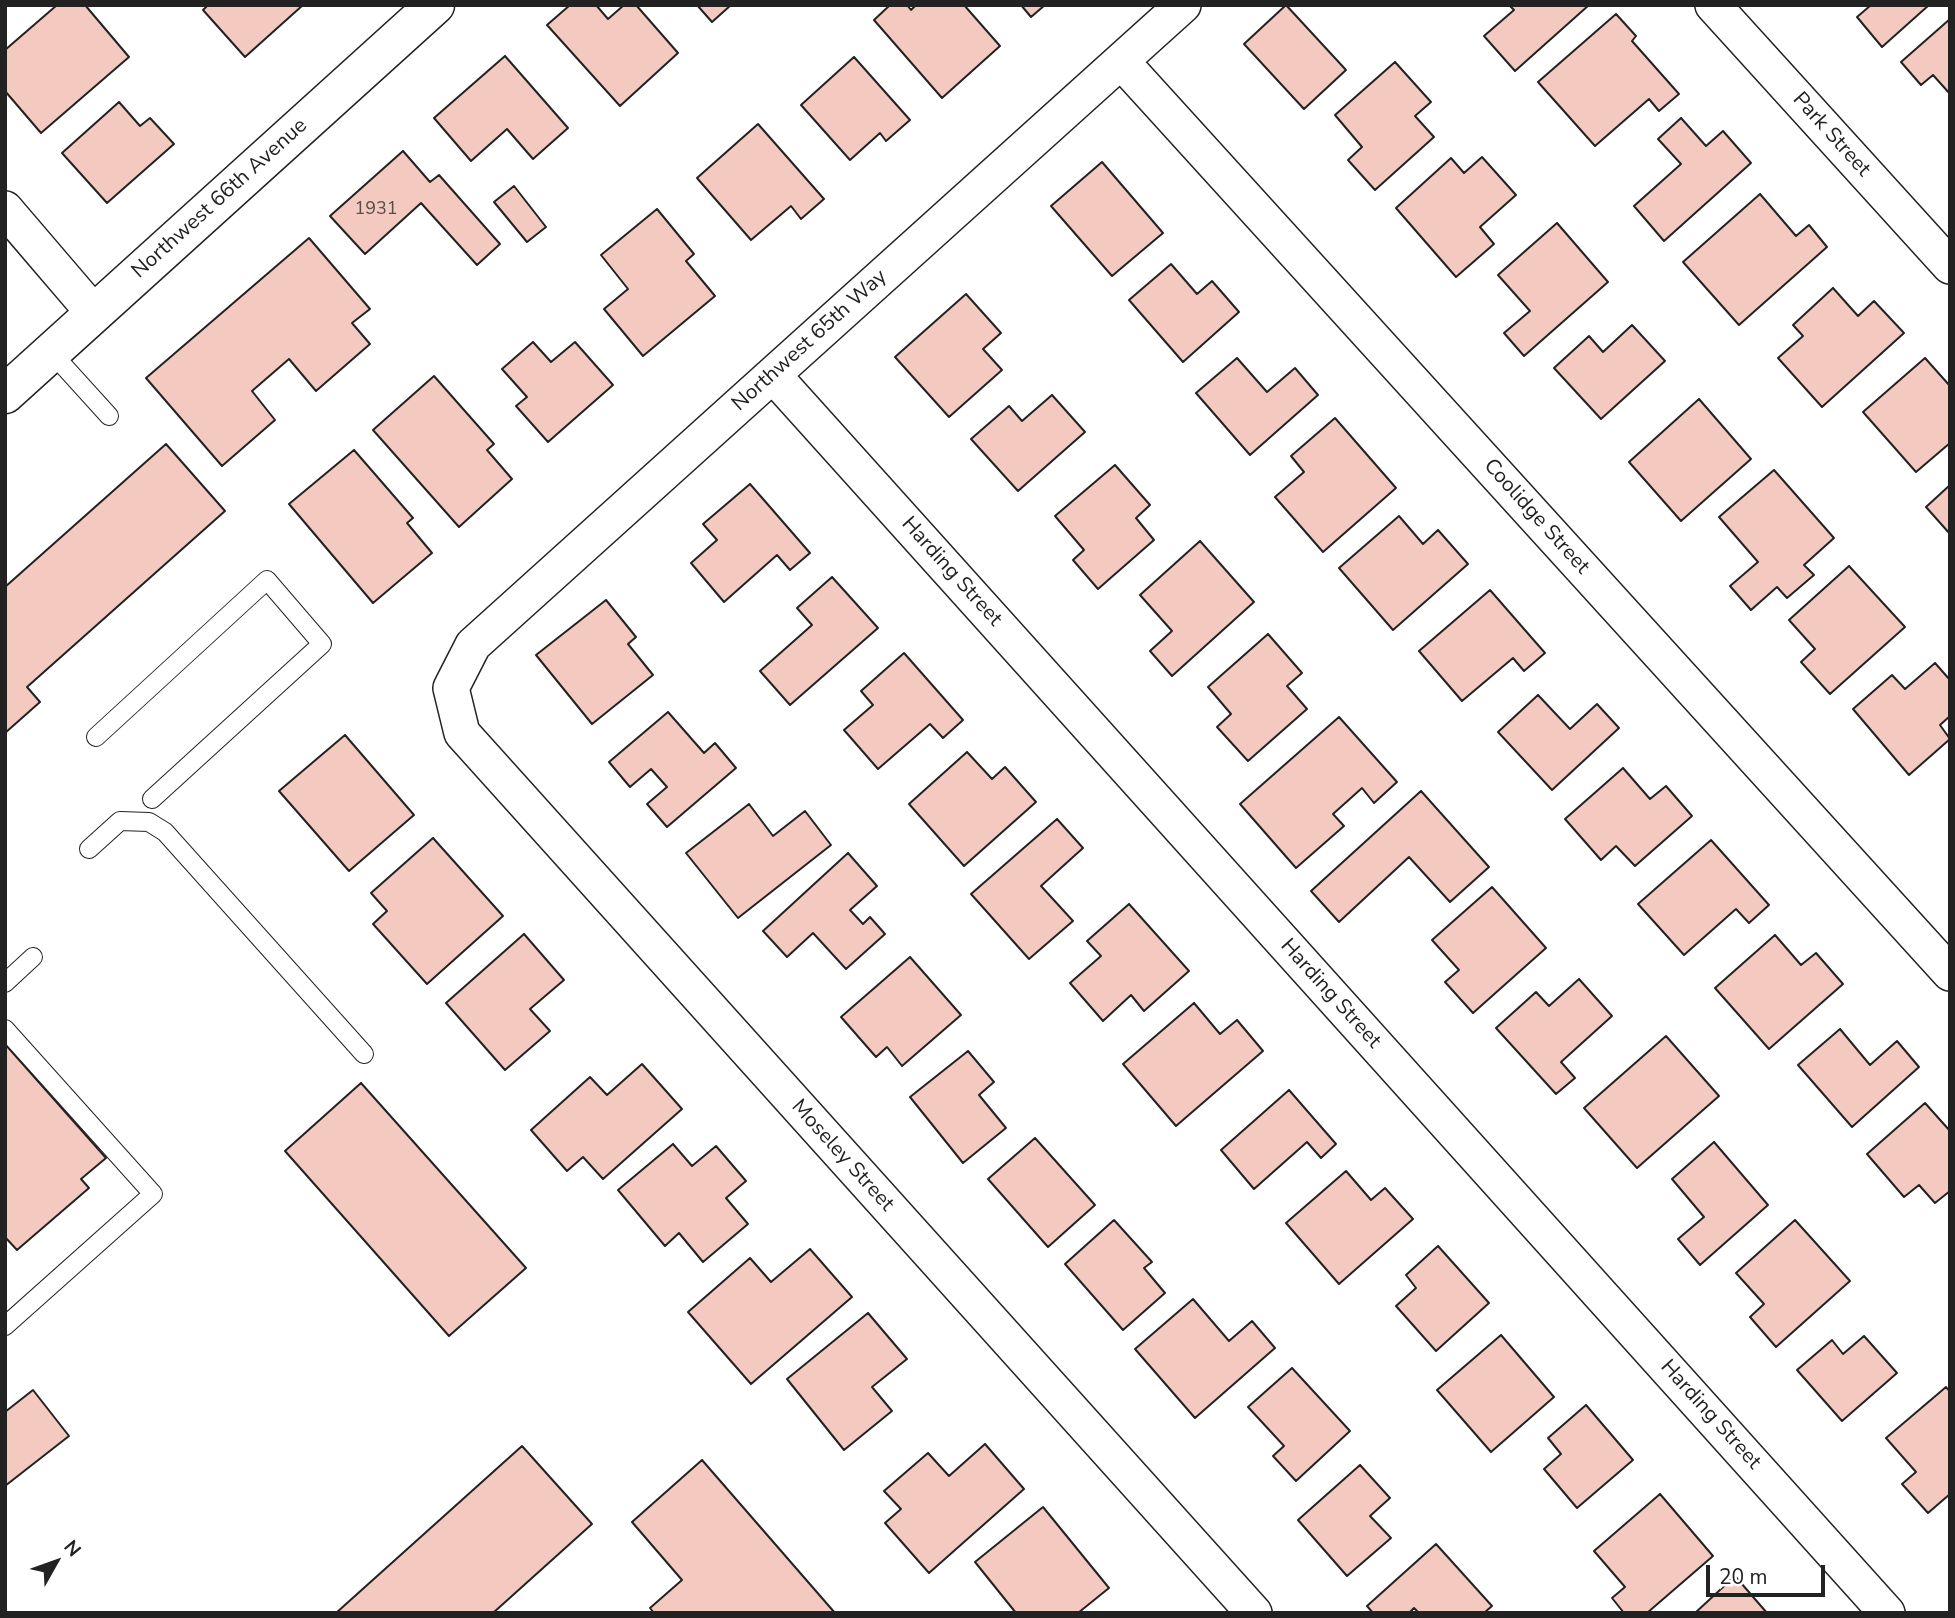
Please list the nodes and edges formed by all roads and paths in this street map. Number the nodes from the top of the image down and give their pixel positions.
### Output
1 (435, 5) edge
2 (1183, 5) edge
3 (1713, 5) edge
4 (1121, 61) junction
5 (11, 229) edge
6 (1950, 266) edge
7 (94, 313) junction
8 (51, 352) junction
9 (773, 375) junction
10 (5, 394) edge
11 (109, 416) dead end
12 (451, 688) joint
13 (96, 737) dead end
14 (152, 799) dead end
15 (89, 849) dead end
16 (33, 957) dead end
17 (1950, 973) edge
18 (5, 983) edge
19 (5, 1029) edge
20 (364, 1054) dead end
21 (5, 1326) edge
22 (1254, 1613) edge
23 (1887, 1613) edge

1 - 7 street, Northwest 66th Avenue
2 - 4 street, Northwest 65th Way
3 - 6 street, Park Street
4 - 9 street, Northwest 65th Way
4 - 17 street, Coolidge Street
5 - 7 street
7 - 8 street, Northwest 66th Avenue
8 - 10 street, Northwest 66th Avenue
8 - 11 lane
9 - 12 street, Northwest 65th Way
9 - 23 street, Harding Street
12 - 22 street, Moseley Street
13 - 14 lane
15 - 20 lane
16 - 18 lane
19 - 21 lane

